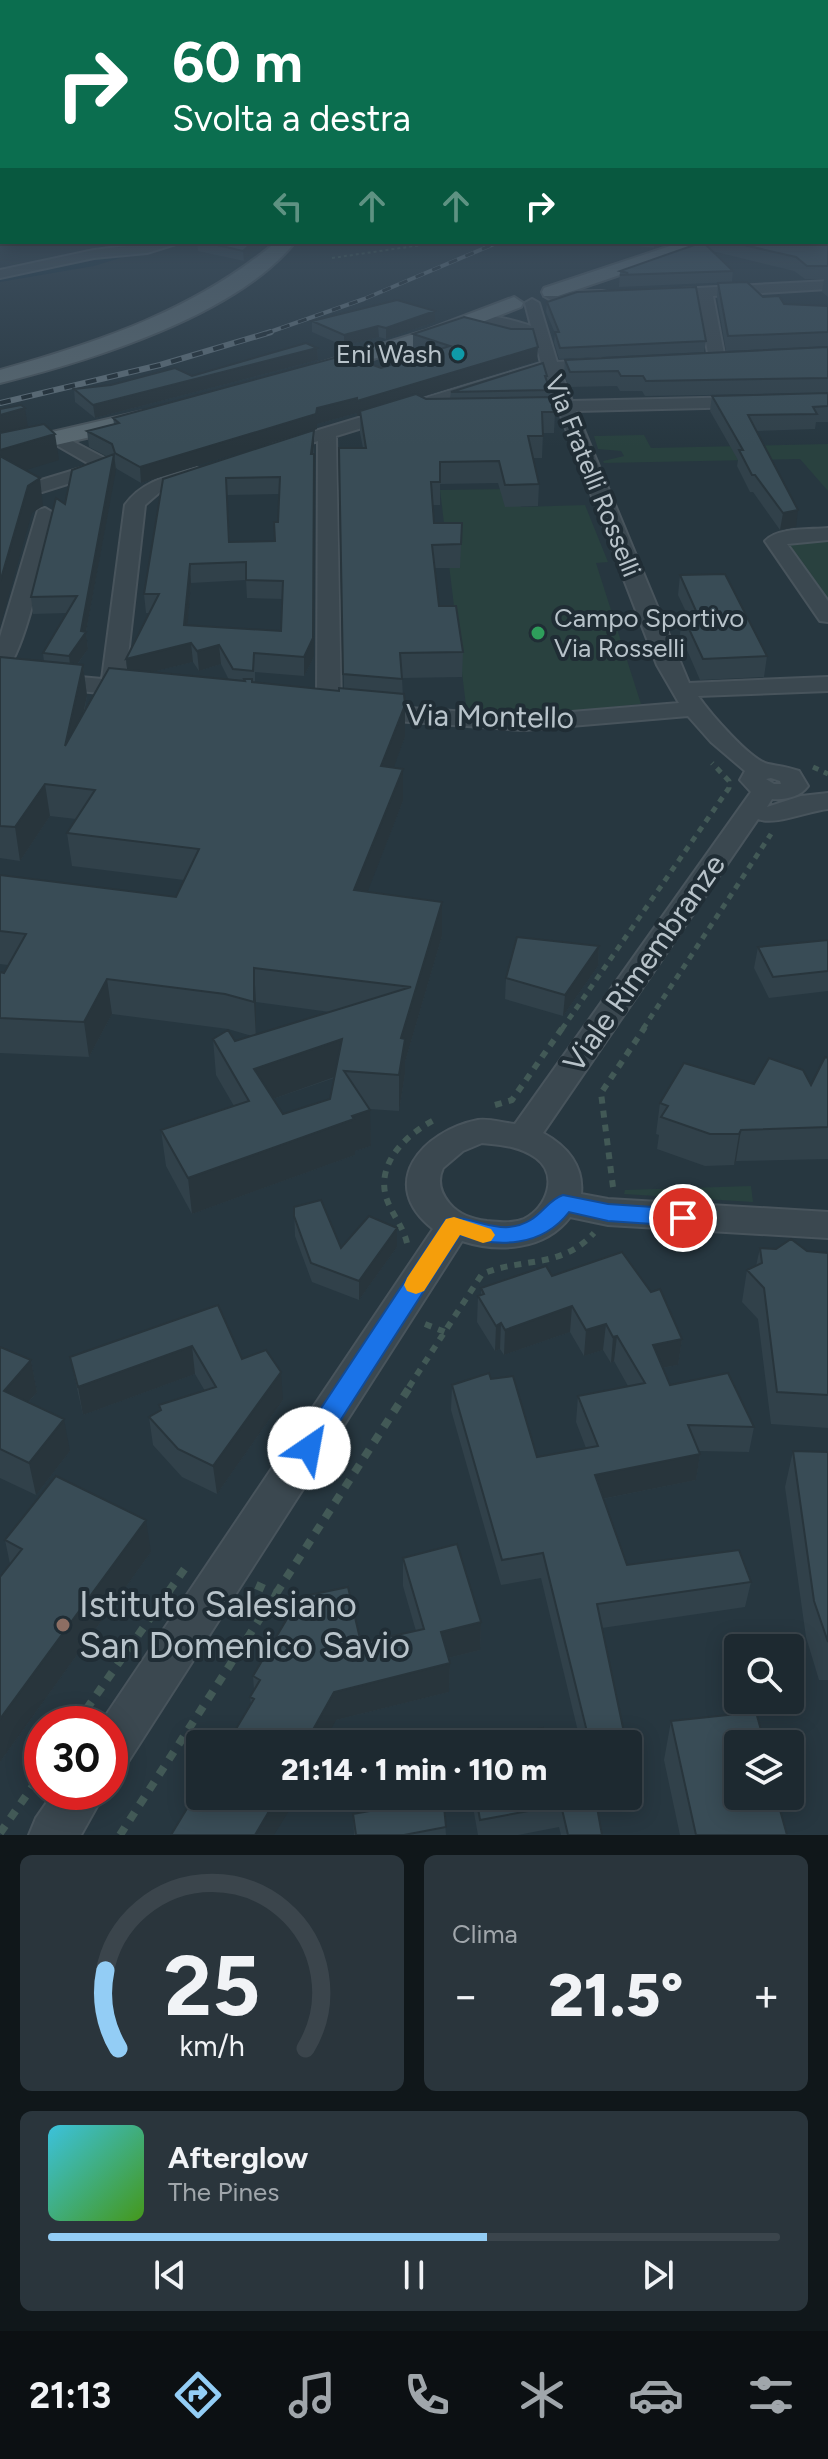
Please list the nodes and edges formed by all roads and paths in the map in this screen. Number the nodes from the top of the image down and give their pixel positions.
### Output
1 (248, 275) edge
2 (593, 275) edge
3 (828, 285) edge
4 (705, 292) junction
5 (522, 294) junction
6 (643, 294) edge
7 (612, 295) edge
8 (469, 321) junction
9 (538, 333) junction
10 (717, 359) edge
11 (611, 364) edge
12 (550, 366) junction
13 (0, 377) edge
14 (293, 378) edge
15 (766, 401) edge
16 (563, 409) junction
17 (168, 412) edge
18 (457, 412) edge
19 (394, 413) junction
20 (327, 433) junction
21 (57, 438) junction
22 (0, 451) edge
23 (267, 452) edge
24 (222, 466) edge
25 (35, 488) edge
26 (45, 514) dead end
27 (828, 534) edge
28 (828, 616) edge
29 (0, 664) edge
30 (0, 676) edge
31 (828, 684) edge
32 (113, 687) junction
33 (159, 692) edge
34 (687, 699) junction
35 (298, 705) edge
36 (329, 708) junction
37 (763, 781) junction
38 (828, 792) edge
39 (828, 801) edge
40 (738, 828) junction
41 (779, 828) dead end
42 (524, 1136) junction
43 (563, 1203) junction
44 (608, 1212) junction
45 (454, 1225) junction
46 (828, 1225) edge
47 (128, 1722) edge
48 (24, 1799) edge
49 (70, 1810) edge
50 (0, 1833) edge
51 (53, 1835) edge
52 (120, 1835) edge

1 - 13 main road
2 - 5 main road
3 - 4 street
4 - 6 street
4 - 10 street
5 - 7 street
5 - 8 main road
5 - 9 street, Via Fratelli Rosselli
8 - 9 street
8 - 14 main road
9 - 12 street, Via Fratelli Rosselli
11 - 12 street
12 - 16 street, Via Fratelli Rosselli
12 - 19 street
15 - 16 street
16 - 34 street, Via Fratelli Rosselli
17 - 21 main road
18 - 19 street
19 - 20 street
20 - 23 street
20 - 36 street
21 - 22 main road
21 - 25 street
24 - 32 street
26 - 29 street
27 - 28 street
30 - 32 street
31 - 34 street, Via Montello
32 - 33 street
34 - 36 street, Via Montello
34 - 37 street, Via Fratelli Rosselli
35 - 36 street, Via Montello
37 - 38 street
37 - 40 street, Viale Rimembranze
39 - 40 street
40 - 42 street, Viale Rimembranze
41 - 44 path
42 - 43 street
42 - 45 street
43 - 44 street
43 - 45 street
44 - 46 street
44 - 52 path
45 - 47 street
48 - 50 path
49 - 51 street

